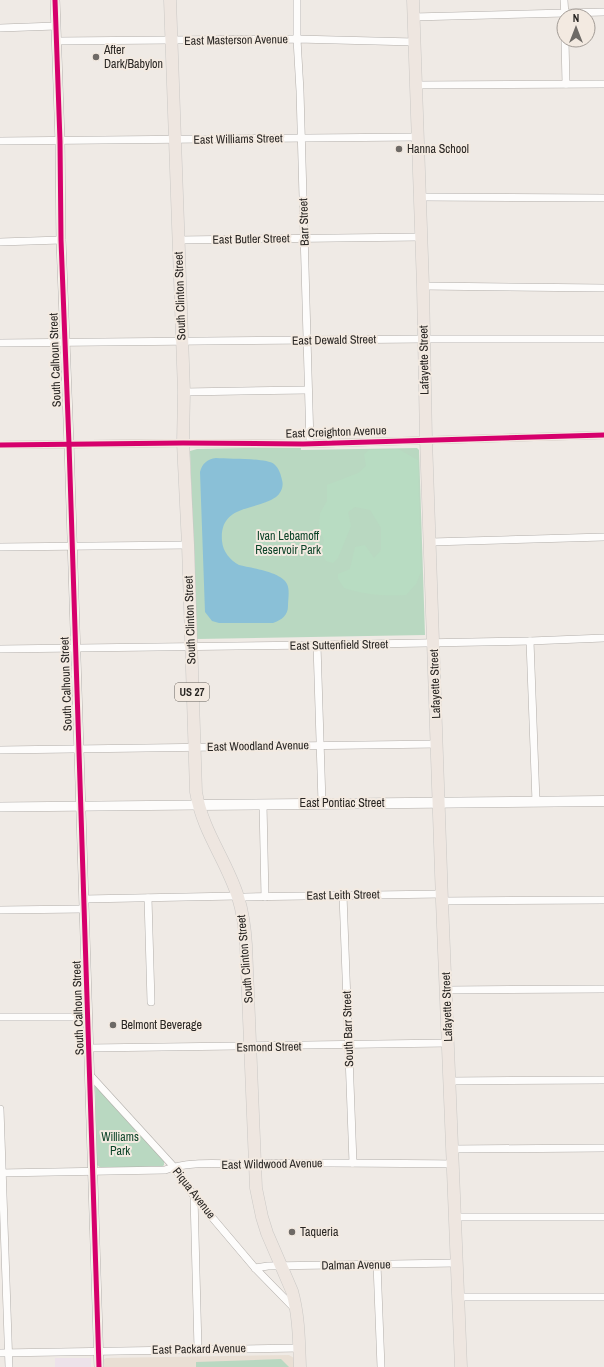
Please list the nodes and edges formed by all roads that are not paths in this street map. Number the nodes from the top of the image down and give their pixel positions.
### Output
1 (55, 0) edge
2 (170, 0) edge
3 (297, 0) edge
4 (413, 0) edge
5 (556, 14) edge
6 (413, 17) junction
7 (56, 26) junction
8 (0, 28) edge
9 (297, 40) junction
10 (57, 41) junction
11 (172, 41) junction
12 (414, 42) junction
13 (565, 48) edge
14 (566, 84) junction
15 (604, 84) edge
16 (416, 85) junction
17 (417, 137) junction
18 (301, 138) junction
19 (174, 140) junction
20 (0, 141) edge
21 (60, 141) junction
22 (420, 197) junction
23 (604, 198) edge
24 (420, 237) junction
25 (304, 239) junction
26 (61, 240) junction
27 (178, 240) junction
28 (0, 242) edge
29 (423, 286) junction
30 (604, 288) edge
31 (424, 339) junction
32 (604, 339) edge
33 (181, 341) junction
34 (307, 341) junction
35 (64, 342) junction
36 (0, 343) edge
37 (308, 390) junction
38 (184, 392) junction
39 (604, 435) edge
40 (426, 439) junction
41 (183, 443) junction
42 (310, 443) junction
43 (69, 444) junction
44 (0, 446) edge
45 (604, 537) edge
46 (431, 542) junction
47 (188, 545) junction
48 (72, 546) junction
49 (0, 547) edge
50 (604, 638) edge
51 (530, 641) junction
52 (434, 644) junction
53 (191, 646) junction
54 (317, 646) junction
55 (75, 648) junction
56 (0, 649) edge
57 (438, 744) junction
58 (320, 745) junction
59 (194, 747) junction
60 (78, 749) junction
61 (0, 750) edge
62 (604, 801) edge
63 (439, 802) junction
64 (536, 802) junction
65 (322, 803) junction
66 (263, 804) junction
67 (198, 805) junction
68 (80, 806) junction
69 (0, 807) edge
70 (343, 895) junction
71 (241, 897) junction
72 (265, 897) junction
73 (442, 897) junction
74 (148, 898) junction
75 (84, 899) junction
76 (604, 900) edge
77 (84, 909) junction
78 (0, 910) edge
79 (604, 989) edge
80 (446, 990) junction
81 (151, 1002) dead end
82 (0, 1017) edge
83 (88, 1017) junction
84 (448, 1043) junction
85 (348, 1045) junction
86 (250, 1047) junction
87 (89, 1048) junction
88 (90, 1075) junction
89 (604, 1080) edge
90 (450, 1081) junction
91 (0, 1109) edge
92 (452, 1148) junction
93 (604, 1148) edge
94 (353, 1162) junction
95 (254, 1164) junction
96 (453, 1164) junction
97 (174, 1167) junction
98 (93, 1172) junction
99 (1, 1173) edge
100 (194, 1196) junction
101 (455, 1217) junction
102 (604, 1217) edge
103 (456, 1263) junction
104 (377, 1264) junction
105 (282, 1265) junction
106 (255, 1268) junction
107 (604, 1296) edge
108 (459, 1297) junction
109 (297, 1311) junction
110 (300, 1348) junction
111 (198, 1349) junction
112 (99, 1351) junction
113 (0, 1353) edge
114 (8, 1353) junction
115 (9, 1367) edge
116 (99, 1367) edge
117 (300, 1367) edge
118 (382, 1367) edge
119 (461, 1367) edge

1 - 7 street, South Calhoun Street
2 - 11 highway, South Clinton Street / US 27
3 - 9 street, Barr Street
4 - 6 highway, Lafayette Street
5 - 6 street
6 - 12 highway, Lafayette Street
7 - 8 street
7 - 10 street, South Calhoun Street
9 - 11 street, East Masterson Avenue
9 - 12 street, East Masterson Avenue
9 - 18 street, Barr Street
10 - 11 street, East Masterson Avenue
10 - 21 street, South Calhoun Street
11 - 19 highway, South Clinton Street / US 27
12 - 16 highway, Lafayette Street
13 - 14 street
14 - 15 street
14 - 16 street
16 - 17 highway, Lafayette Street
17 - 18 street, East Williams Street
17 - 22 highway, Lafayette Street
18 - 19 street, East Williams Street
18 - 25 street, Barr Street
19 - 21 street, East Williams Street
19 - 27 highway, South Clinton Street / US 27
20 - 21 street, East Williams Street
21 - 26 street, South Calhoun Street
22 - 23 street
22 - 24 highway, Lafayette Street
24 - 25 street, East Butler Street
24 - 29 highway, Lafayette Street
25 - 27 street, East Butler Street
25 - 34 street, Barr Street
26 - 28 street
26 - 35 street, South Calhoun Street
27 - 33 highway, South Clinton Street / US 27
29 - 30 street
29 - 31 highway, Lafayette Street
31 - 32 street, East Dewald Street
31 - 34 street, East Dewald Street
31 - 40 highway, Lafayette Street
33 - 34 street, East Dewald Street
33 - 35 street, East Dewald Street
33 - 38 highway, South Clinton Street / US 27
34 - 37 street, Barr Street
35 - 36 street, East Dewald Street
35 - 43 street, South Calhoun Street
37 - 38 street
37 - 42 street, Barr Street
38 - 41 highway, South Clinton Street / US 27
39 - 40 street, East Creighton Avenue
40 - 42 street, East Creighton Avenue
40 - 46 highway, Lafayette Street
41 - 42 street, East Creighton Avenue
41 - 43 street, East Creighton Avenue
41 - 47 highway, South Clinton Street / US 27
43 - 44 street, East Creighton Avenue
43 - 48 street, South Calhoun Street
45 - 46 street
46 - 52 highway, Lafayette Street
47 - 48 street
47 - 53 highway, South Clinton Street / US 27
48 - 49 street
48 - 55 street, South Calhoun Street
50 - 51 street, East Suttenfield Street
51 - 52 street, East Suttenfield Street
51 - 64 street
52 - 54 street, East Suttenfield Street
52 - 57 highway, Lafayette Street
53 - 54 street, East Suttenfield Street
53 - 55 street, East Suttenfield Street
53 - 59 highway, South Clinton Street / US 27
54 - 58 street
55 - 56 street, East Suttenfield Street
55 - 60 street, South Calhoun Street
57 - 58 street, East Woodland Avenue
57 - 63 highway, Lafayette Street
58 - 59 street, East Woodland Avenue
58 - 65 street
59 - 60 street, East Woodland Avenue
59 - 67 highway, South Clinton Street / US 27
60 - 61 street, East Woodland Avenue
60 - 68 street, South Calhoun Street
62 - 64 main road, East Pontiac Street
63 - 64 main road, East Pontiac Street
63 - 65 main road, East Pontiac Street
63 - 73 highway, Lafayette Street
65 - 66 main road, East Pontiac Street
66 - 67 main road, East Pontiac Street
66 - 72 street
67 - 68 street, East Pontiac Street
67 - 71 highway, South Clinton Street / US 27
68 - 69 street, East Pontiac Street
68 - 75 street, South Calhoun Street
70 - 72 street, East Leith Street
70 - 73 street, East Leith Street
70 - 85 street, South Barr Street
71 - 72 street, East Leith Street
71 - 74 street, East Leith Street
71 - 86 highway, South Clinton Street / US 27
73 - 76 street, East Leith Street
73 - 80 highway, Lafayette Street
74 - 75 street, East Leith Street
74 - 81 street
75 - 77 street, South Calhoun Street
77 - 78 street
77 - 83 street, South Calhoun Street
79 - 80 street
80 - 84 highway, Lafayette Street
82 - 83 street
83 - 87 street, South Calhoun Street
84 - 85 street, Esmond Street
84 - 90 highway, Lafayette Street
85 - 86 street, Esmond Street
85 - 94 street, South Barr Street
86 - 87 street, Esmond Street
86 - 95 highway, South Clinton Street / US 27
87 - 88 street, South Calhoun Street
88 - 97 street, Piqua Avenue
88 - 98 street, South Calhoun Street
89 - 90 street
90 - 92 highway, Lafayette Street
91 - 99 street
92 - 93 street
92 - 96 highway, Lafayette Street
94 - 95 street, East Wildwood Avenue
94 - 96 street, East Wildwood Avenue
95 - 97 street, East Wildwood Avenue
95 - 105 highway, South Clinton Street / US 27
96 - 101 highway, Lafayette Street
97 - 98 street, East Wildwood Avenue
97 - 100 street, Piqua Avenue
98 - 99 street, East Wildwood Avenue
98 - 112 street, South Calhoun Street
99 - 114 street
100 - 106 street, Piqua Avenue
100 - 111 street
101 - 102 street
101 - 103 highway, Lafayette Street
103 - 104 street, Dalman Avenue
103 - 108 highway, Lafayette Street
104 - 105 street, Dalman Avenue
104 - 118 street
105 - 106 street, Dalman Avenue
105 - 109 highway, South Clinton Street / US 27
106 - 109 street, Piqua Avenue
107 - 108 street
108 - 119 highway, Lafayette Street
109 - 110 highway, South Clinton Street / US 27
110 - 111 street, East Packard Avenue
110 - 117 highway, South Clinton Street / US 27
111 - 112 street, East Packard Avenue
112 - 114 street, East Packard Avenue
112 - 116 street, South Calhoun Street
113 - 114 street, East Packard Avenue
114 - 115 street

